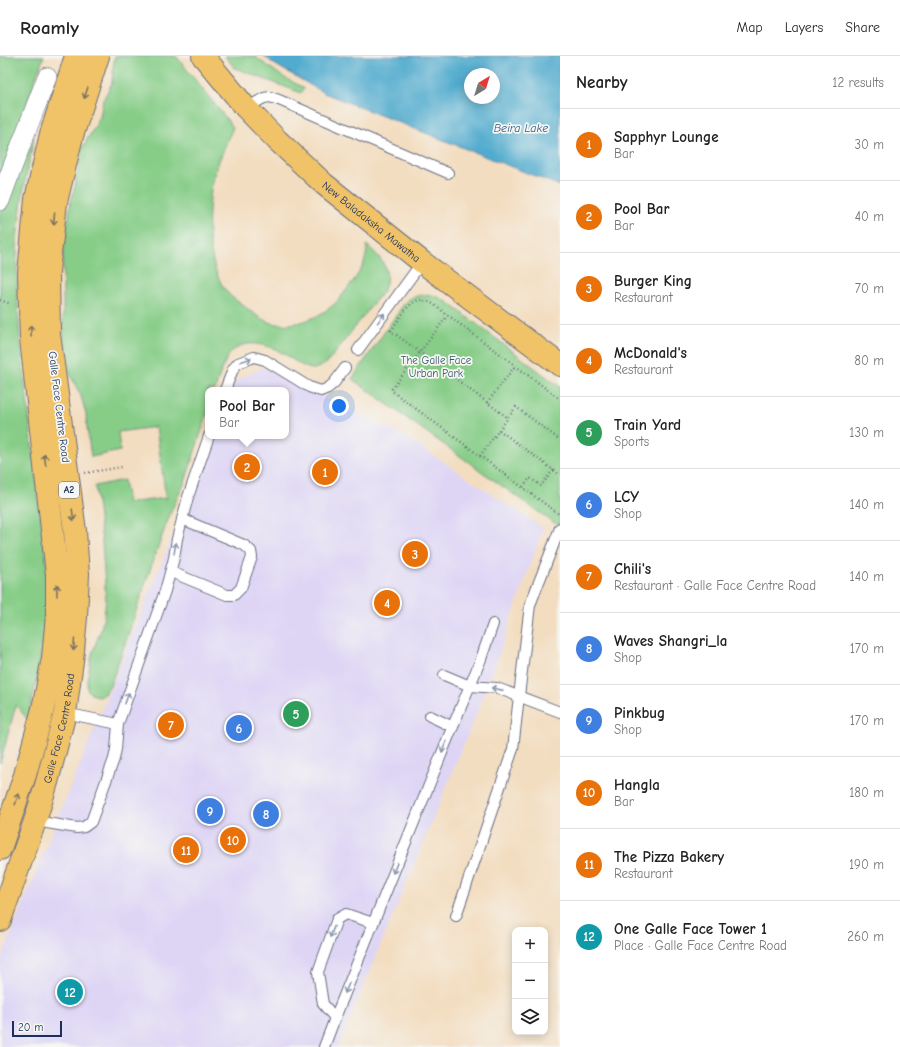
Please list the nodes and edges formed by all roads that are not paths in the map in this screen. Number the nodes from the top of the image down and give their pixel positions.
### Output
1 (76, 56) edge
2 (98, 56) edge
3 (203, 56) edge
4 (47, 77) dead end
5 (246, 108) junction
6 (448, 174) dead end
7 (0, 201) edge
8 (422, 262) junction
9 (358, 350) dead end
10 (560, 365) edge
11 (345, 368) dead end
12 (226, 387) edge
13 (208, 439) edge
14 (182, 519) junction
15 (560, 528) edge
16 (170, 572) junction
17 (494, 624) dead end
18 (444, 675) dead end
19 (470, 686) junction
20 (519, 696) junction
21 (560, 712) edge
22 (65, 713) junction
23 (430, 716) dead end
24 (118, 724) junction
25 (453, 727) junction
26 (35, 821) junction
27 (0, 849) edge
28 (456, 916) dead end
29 (0, 920) edge
30 (373, 923) junction
31 (335, 1018) junction
32 (324, 1047) edge

27 -> 1 main road, Galle Face Centre Road / A2
2 -> 22 main road, Galle Face Centre Road / A2
3 - 5 main road, New Baladaksha Mawatha
4 - 7 street
5 - 6 lane
5 - 8 main road, New Baladaksha Mawatha
9 -> 8 lane
8 - 10 main road, New Baladaksha Mawatha
12 -> 11 lane
13 - 14 lane
16 -> 14 lane
14 - 16 lane
15 - 20 lane
24 -> 16 lane
17 - 19 lane
18 - 19 lane
20 -> 19 lane
19 - 25 lane
20 - 21 lane
20 - 28 lane
22 - 24 lane
22 - 26 main road, Galle Face Centre Road / A2
23 - 25 lane
24 - 26 lane
25 -> 30 lane
26 - 29 main road, Galle Face Centre Road / A2
30 -> 31 lane
30 -> 31 lane
31 - 32 lane

